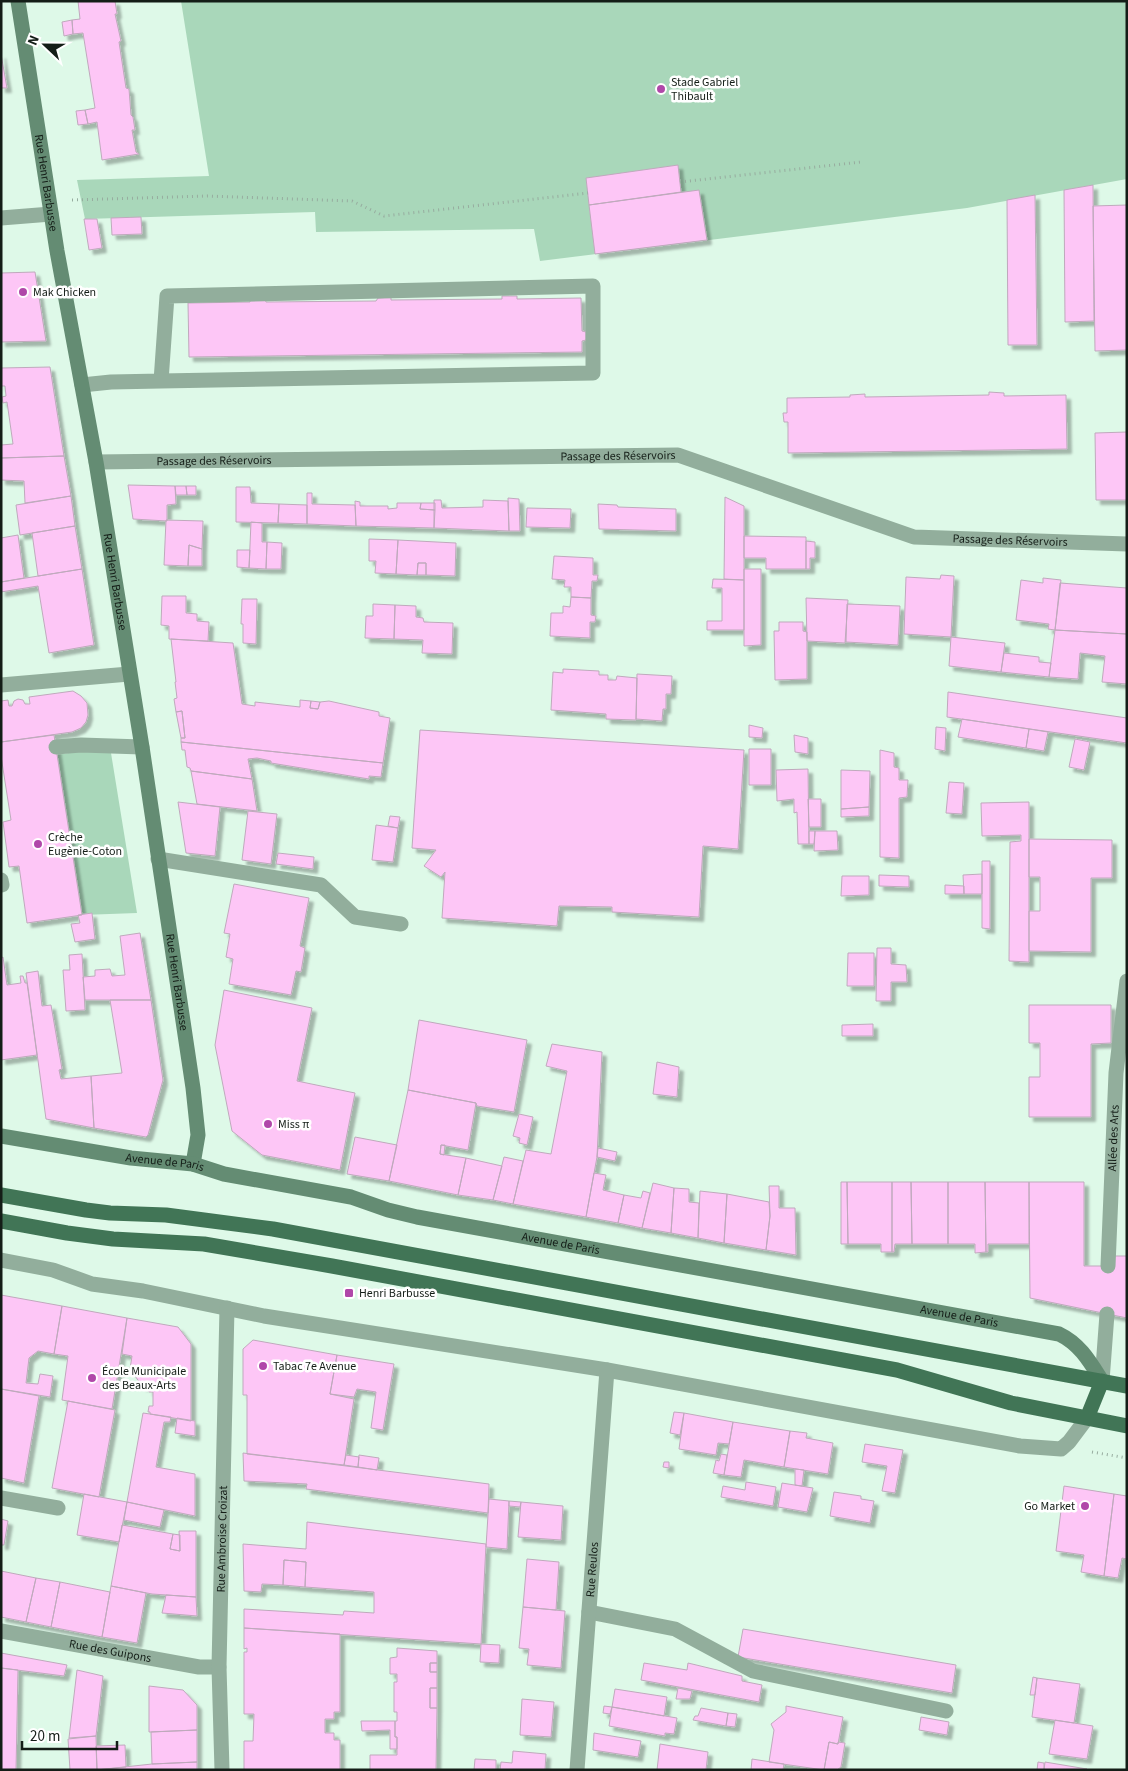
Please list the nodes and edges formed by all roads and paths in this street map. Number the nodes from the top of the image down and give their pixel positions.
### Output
1 (18, 1) edge
2 (861, 162) dead end
3 (680, 182) dead end
4 (588, 193) dead end
5 (50, 207) junction
6 (1, 218) edge
7 (161, 381) junction
8 (82, 385) junction
9 (96, 462) junction
10 (1127, 544) edge
11 (130, 674) junction
12 (1, 685) edge
13 (56, 747) dead end
14 (142, 747) junction
15 (158, 859) junction
16 (1, 880) edge
17 (2, 885) edge
18 (401, 924) dead end
19 (1127, 981) edge
20 (1, 1136) edge
21 (193, 1164) junction
22 (1, 1195) edge
23 (1, 1221) edge
24 (1, 1260) edge
25 (1108, 1266) dead end
26 (227, 1308) junction
27 (1107, 1314) dead end
28 (607, 1370) junction
29 (1102, 1381) junction
30 (1127, 1386) edge
31 (1087, 1418) junction
32 (1127, 1426) edge
33 (1068, 1442) junction
34 (1127, 1458) edge
35 (1, 1498) edge
36 (58, 1508) dead end
37 (589, 1612) junction
38 (1, 1631) edge
39 (220, 1667) junction
40 (946, 1711) dead end
41 (222, 1770) edge
42 (578, 1770) edge

1 - 5 main road, Rue Henri Barbusse
2 - 3 path
4 - 5 path
5 - 6 street
5 - 8 main road, Rue Henri Barbusse
7 - 7 street
7 - 8 street
8 - 9 main road, Rue Henri Barbusse
9 - 10 street, Passage des Réservoirs
9 - 11 main road, Rue Henri Barbusse
11 - 12 street
11 - 14 main road, Rue Henri Barbusse
13 - 14 street
14 - 15 main road, Rue Henri Barbusse
15 - 18 street
15 - 21 main road, Rue Henri Barbusse
16 - 17 street
19 - 25 street, Allée des Arts
20 - 21 main road, Avenue de Paris
21 - 29 main road, Avenue de Paris
22 - 29 main road
23 - 31 main road
24 - 26 street
26 - 28 street
26 - 39 street, Rue Ambroise Croizat
27 - 29 street
28 - 33 street
28 - 37 street, Rue Reulos
29 - 30 main road
29 - 31 main road
31 - 32 main road
31 - 33 street
33 - 34 path
35 - 36 street
37 - 40 street
37 - 42 street, Rue Reulos
38 - 39 street, Rue des Guipons
39 - 41 street, Rue Ambroise Croizat

